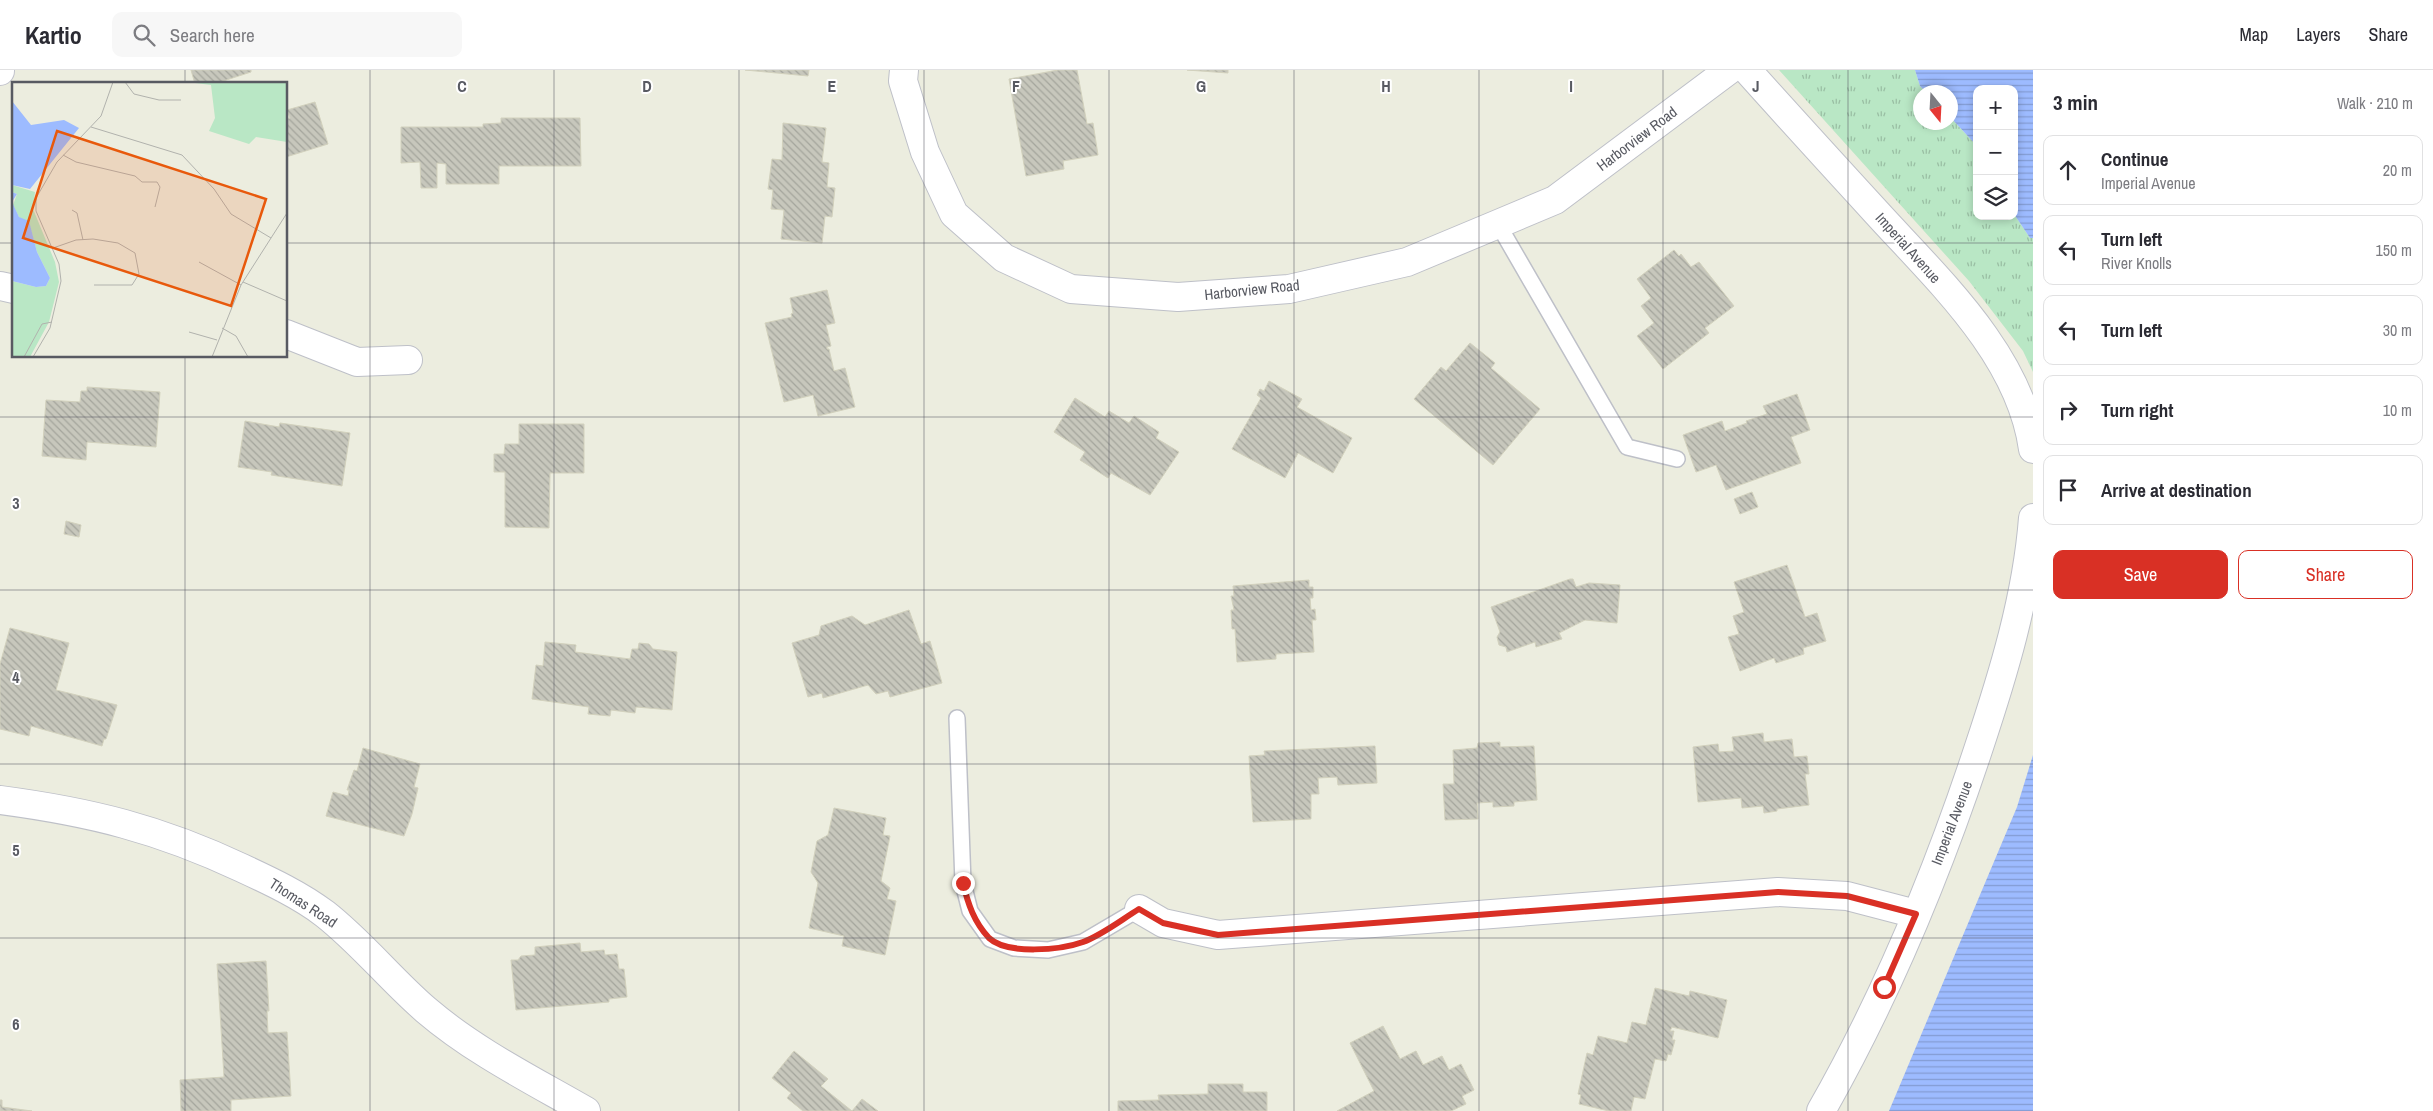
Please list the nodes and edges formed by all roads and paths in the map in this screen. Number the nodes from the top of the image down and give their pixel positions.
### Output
1 (904, 70) edge
2 (1730, 70) edge
3 (1747, 70) edge
4 (1498, 224) junction
5 (288, 335) edge
6 (408, 360) dead end
7 (2033, 449) edge
8 (1677, 459) dead end
9 (2033, 518) edge
10 (957, 718) dead end
11 (0, 800) edge
12 (1139, 909) joint
13 (1916, 914) junction
14 (586, 1111) edge
15 (1821, 1111) edge

1 - 4 street, Harborview Road
2 - 4 street, Harborview Road
3 - 7 street, Imperial Avenue
4 - 8 lane
5 - 6 street
9 - 13 street, Imperial Avenue
10 - 12 lane
11 - 14 street, Thomas Road
12 - 13 street
13 - 15 street, Imperial Avenue

